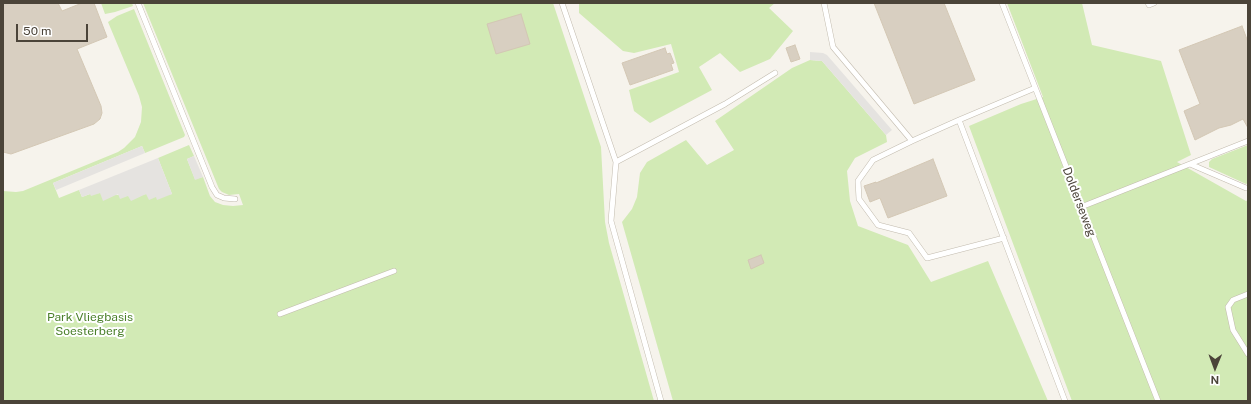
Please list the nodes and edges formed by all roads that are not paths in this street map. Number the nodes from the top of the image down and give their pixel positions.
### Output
1 (138, 3) edge
2 (562, 3) edge
3 (824, 3) edge
4 (1002, 3) edge
5 (1148, 3) edge
6 (1154, 3) edge
7 (775, 73) dead end
8 (1035, 88) junction
9 (959, 120) junction
10 (912, 141) junction
11 (1248, 141) edge
12 (616, 162) junction
13 (1190, 164) junction
14 (1248, 188) edge
15 (235, 199) dead end
16 (1081, 207) junction
17 (1004, 238) junction
18 (394, 271) dead end
19 (1248, 294) edge
20 (280, 314) dead end
21 (1248, 354) edge
22 (661, 401) edge
23 (1065, 401) edge
24 (1158, 401) edge

1 - 15 lane
2 - 12 lane
3 - 10 lane
4 - 8 lane, Dolderseweg
5 - 6 lane
7 - 12 lane
8 - 9 lane
8 - 16 lane, Dolderseweg
9 - 10 lane
9 - 17 lane
10 - 17 lane
11 - 13 lane
12 - 22 lane
13 - 14 lane
13 - 16 lane
16 - 24 lane, Dolderseweg
17 - 23 lane
18 - 20 lane
19 - 21 lane

